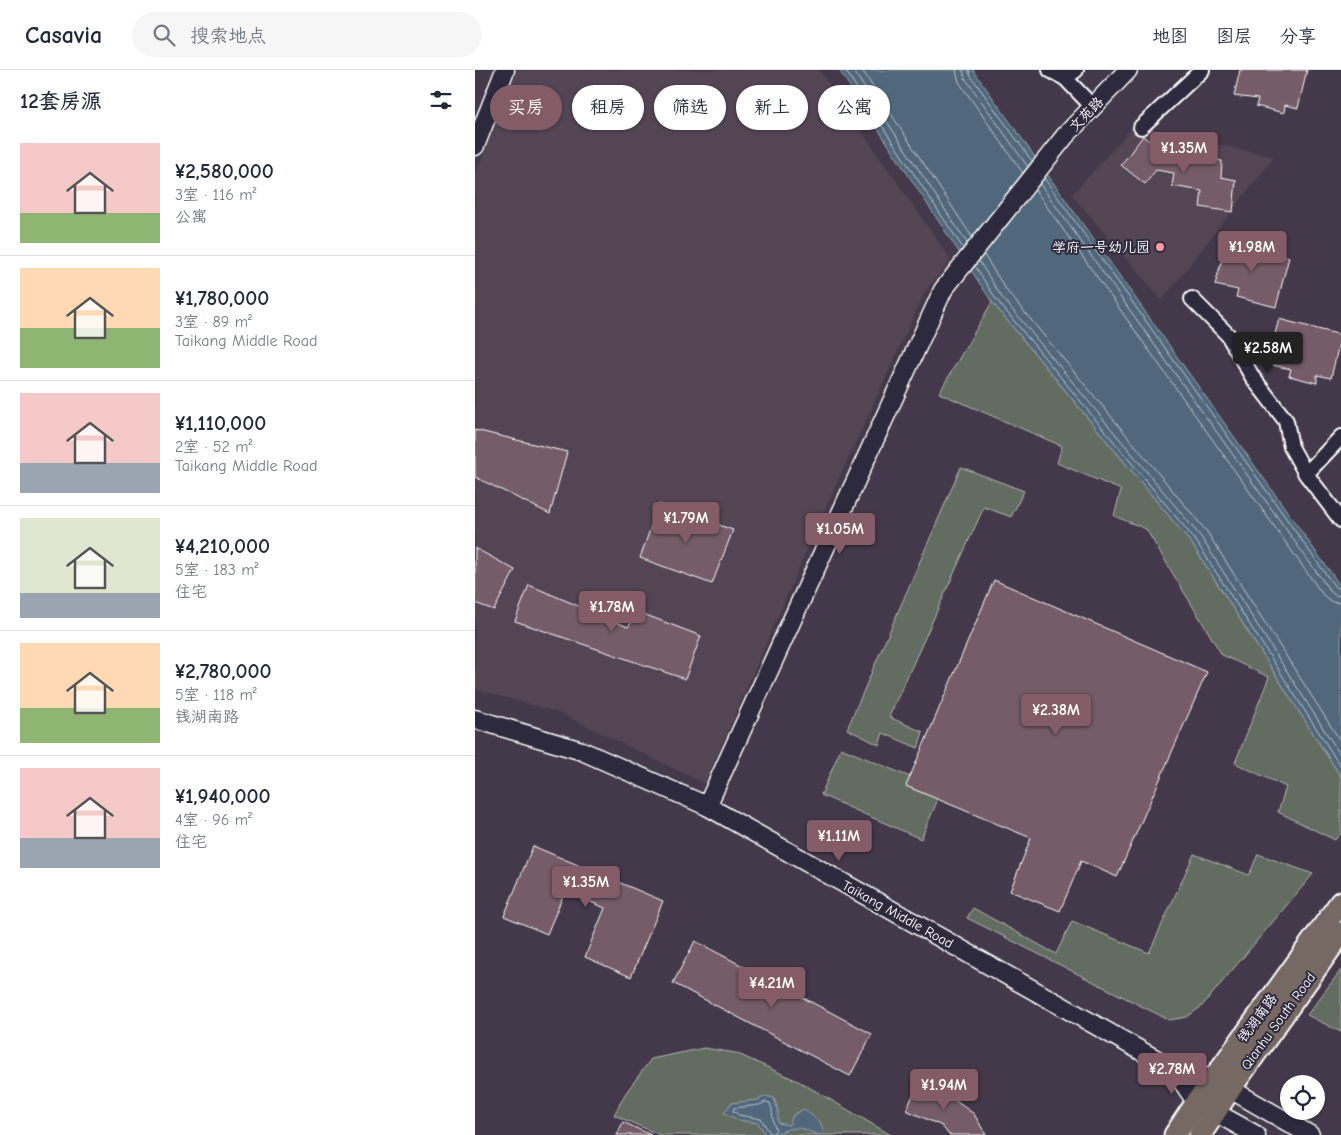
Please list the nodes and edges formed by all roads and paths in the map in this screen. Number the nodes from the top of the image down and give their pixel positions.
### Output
1 (505, 70) edge
2 (1050, 70) edge
3 (1128, 70) edge
4 (1202, 70) edge
5 (1071, 74) edge
6 (1093, 107) junction
7 (1141, 127) dead end
8 (475, 146) edge
9 (1192, 299) dead end
10 (1341, 437) edge
11 (1306, 474) junction
12 (1341, 520) edge
13 (475, 719) edge
14 (707, 806) junction
15 (1341, 902) edge
16 (1341, 933) edge
17 (1175, 1070) junction
18 (1221, 1084) junction
19 (1206, 1107) junction
20 (1175, 1135) edge
21 (1200, 1135) edge
22 (1256, 1135) edge
23 (1310, 1135) edge

1 - 8 street
2 - 5 street
3 - 6 street, 文苑路
4 - 7 street
5 - 6 street
6 - 14 street, 文苑路
9 - 11 street
10 - 11 street
11 - 12 street
13 - 14 street, Taikang Middle Road
14 - 17 street, Taikang Middle Road
15 - 18 main road, 钱湖南路
16 - 18 main road, Qianhu South Road
17 - 18 street, Taikang Middle Road
17 - 19 main road
18 - 19 main road, 钱湖南路
18 - 23 street, Taikang Middle Road
19 - 20 main road, 钱湖南路
19 - 21 main road
19 - 22 street

